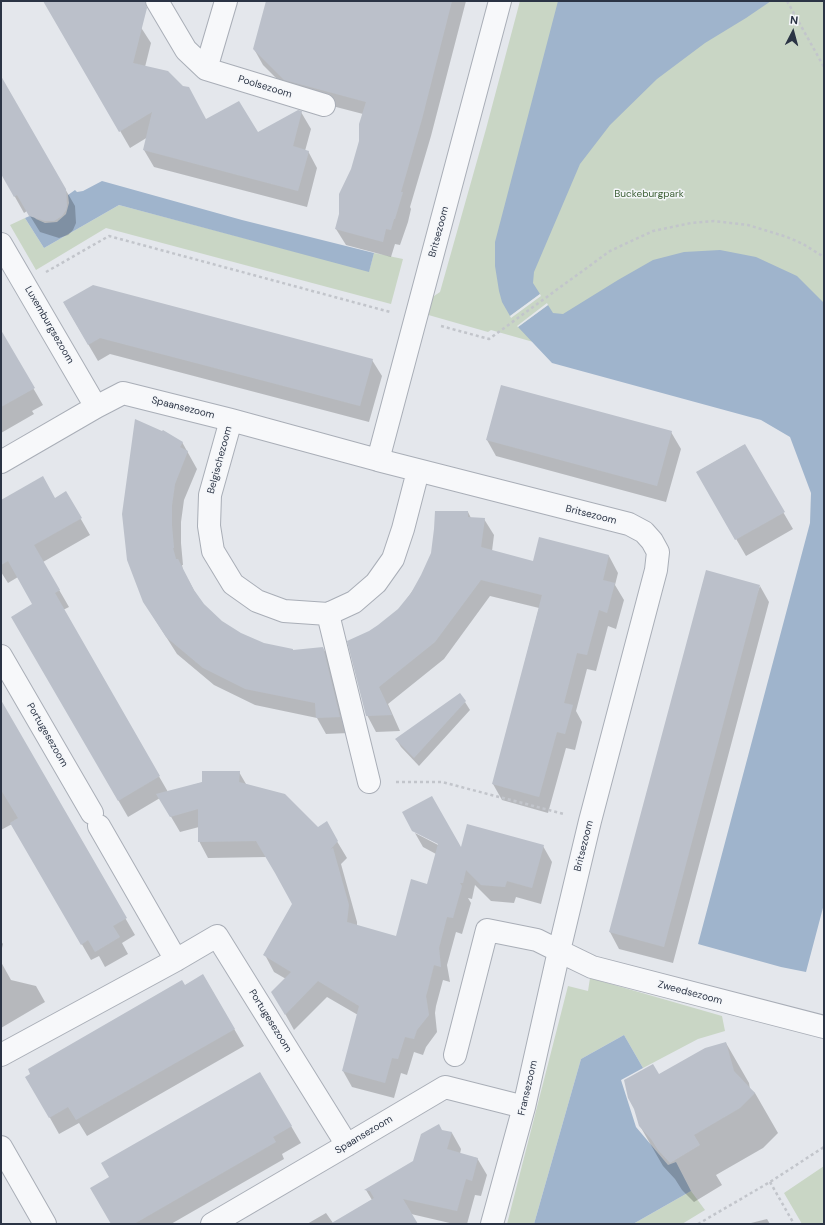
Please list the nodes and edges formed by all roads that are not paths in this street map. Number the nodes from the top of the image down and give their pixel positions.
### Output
1 (157, 1) edge
2 (226, 1) edge
3 (500, 1) edge
4 (206, 70) junction
5 (324, 105) dead end
6 (1, 244) edge
7 (96, 407) junction
8 (231, 420) junction
9 (378, 460) junction
10 (1, 462) edge
11 (418, 471) junction
12 (328, 614) junction
13 (1, 656) edge
14 (369, 782) road end
15 (558, 950) junction
16 (176, 960) junction
17 (824, 1027) edge
18 (1, 1055) edge
19 (455, 1055) dead end
20 (524, 1107) junction
21 (347, 1145) junction
22 (1, 1147) edge
23 (45, 1224) edge
24 (212, 1224) edge
25 (492, 1224) edge

1 - 4 street, Poolsezoom
2 - 4 street
3 - 9 street, Britsezoom
4 - 5 street, Poolsezoom
6 - 7 street, Luxemburgsezoom
7 - 8 street, Spaansezoom
7 - 10 street, Spaansezoom
8 - 9 street, Spaansezoom
8 - 12 street, Belgischezoom
9 - 11 street, Britsezoom
11 - 12 street, Belgischezoom
11 - 15 street, Britsezoom
12 - 14 street
13 - 16 street, Portugesezoom
15 - 17 street, Zweedsezoom
15 - 19 street
15 - 20 street, Fransezoom
16 - 18 street, Portugesezoom
16 - 21 street, Portugesezoom
20 - 21 street, Spaansezoom
20 - 25 street, Fransezoom
21 - 24 street, Spaansezoom
22 - 23 street

